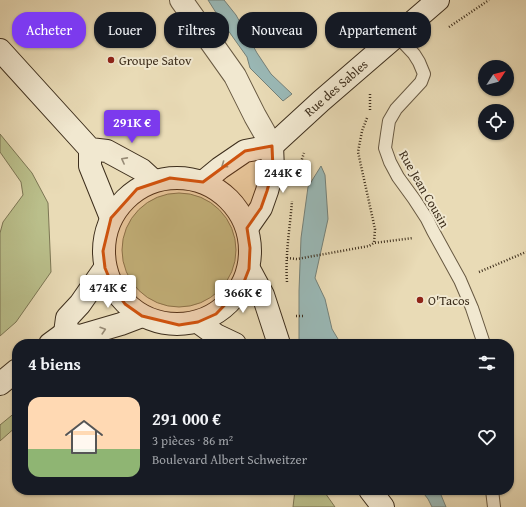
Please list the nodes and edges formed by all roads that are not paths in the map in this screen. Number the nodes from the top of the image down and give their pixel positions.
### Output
1 (181, 0) edge
2 (438, 0) edge
3 (424, 12) edge
4 (383, 48) edge
5 (408, 48) edge
6 (0, 50) edge
7 (272, 146) junction
8 (90, 149) junction
9 (154, 181) junction
10 (203, 182) junction
11 (111, 218) junction
12 (247, 228) junction
13 (105, 268) junction
14 (248, 269) junction
15 (142, 316) junction
16 (198, 322) junction
17 (58, 339) edge
18 (224, 339) edge
19 (277, 339) edge
20 (482, 339) edge
21 (12, 374) edge
22 (0, 384) edge
23 (374, 495) edge
24 (493, 495) edge
25 (383, 507) edge
26 (494, 507) edge

1 - 7 main road
2 - 3 main road, Rue des Sables
4 - 7 main road, Rue des Sables
5 - 20 lane, Rue Jean Cousin
6 - 8 main road
7 -> 10 main road
7 - 12 main road
9 -> 8 main road
8 - 11 main road
9 - 10 main road
9 - 11 main road
10 - 12 main road
11 - 13 main road
12 - 14 main road
13 - 15 main road
13 - 17 main road
14 - 16 main road
14 - 19 main road
15 - 16 main road
17 -> 15 main road
16 - 18 main road
21 - 22 main road
23 - 25 main road
24 - 26 lane

